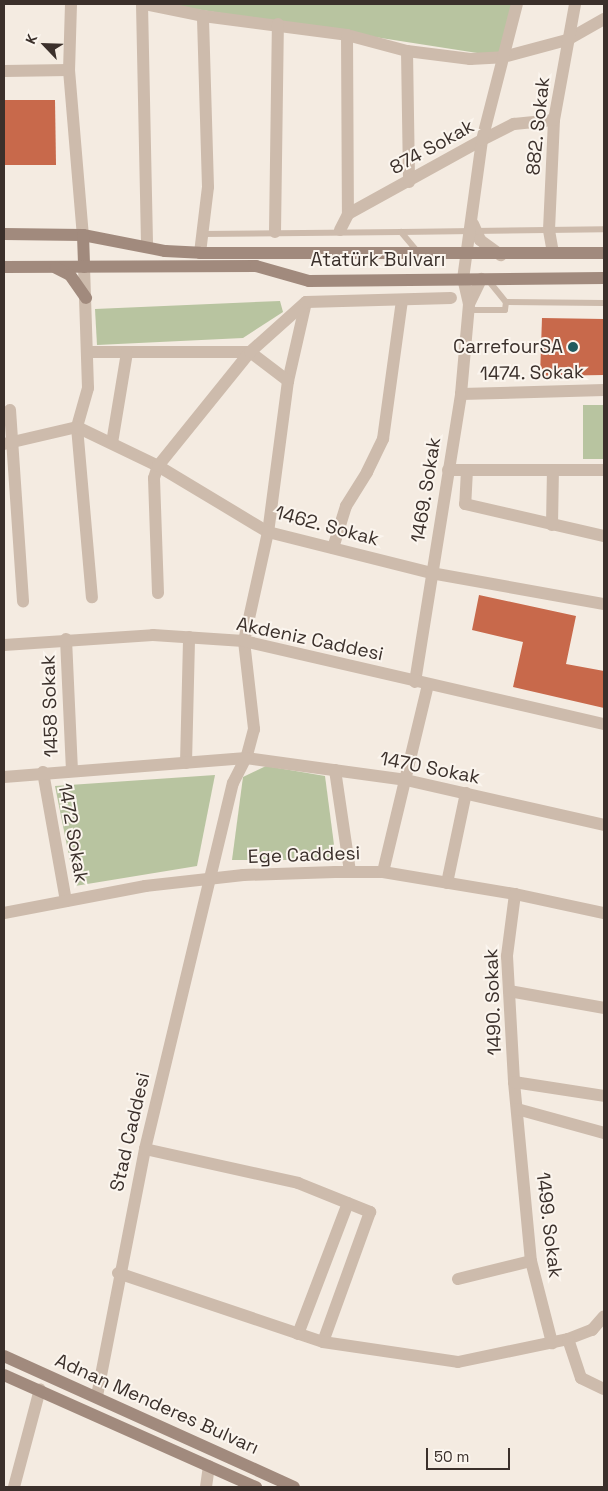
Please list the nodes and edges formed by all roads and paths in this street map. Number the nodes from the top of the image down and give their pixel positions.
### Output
1 (71, 4) edge
2 (144, 4) edge
3 (517, 4) edge
4 (575, 4) edge
5 (203, 16) junction
6 (604, 19) edge
7 (278, 24) junction
8 (347, 35) junction
9 (567, 40) junction
10 (407, 51) junction
11 (503, 57) junction
12 (4, 70) edge
13 (69, 70) junction
14 (554, 120) junction
15 (482, 140) junction
16 (409, 182) junction
17 (348, 214) junction
18 (473, 228) junction
19 (604, 229) edge
20 (340, 230) junction
21 (549, 230) junction
22 (275, 232) junction
23 (401, 232) junction
24 (4, 233) edge
25 (202, 234) junction
26 (83, 235) junction
27 (147, 247) junction
28 (418, 252) junction
29 (553, 252) junction
30 (200, 253) junction
31 (604, 253) edge
32 (464, 255) junction
33 (501, 255) junction
34 (4, 267) edge
35 (54, 267) junction
36 (84, 267) junction
37 (604, 278) edge
38 (463, 279) junction
39 (484, 279) junction
40 (86, 298) junction
41 (450, 298) dead end
42 (402, 300) junction
43 (306, 302) junction
44 (604, 303) edge
45 (469, 307) junction
46 (505, 309) junction
47 (88, 352) junction
48 (127, 352) junction
49 (250, 352) junction
50 (288, 381) junction
51 (604, 390) edge
52 (461, 394) junction
53 (10, 410) dead end
54 (77, 426) junction
55 (8, 443) edge
56 (112, 443) junction
57 (158, 466) junction
58 (448, 470) junction
59 (468, 470) junction
60 (553, 470) junction
61 (604, 470) edge
62 (552, 525) junction
63 (268, 532) junction
64 (604, 536) edge
65 (333, 548) junction
66 (432, 573) junction
67 (158, 593) dead end
68 (92, 597) dead end
69 (23, 602) dead end
70 (604, 604) edge
71 (189, 637) junction
72 (66, 639) junction
73 (244, 641) junction
74 (4, 645) edge
75 (415, 682) junction
76 (428, 685) junction
77 (604, 724) edge
78 (246, 758) junction
79 (186, 763) junction
80 (335, 770) junction
81 (72, 771) junction
82 (43, 772) junction
83 (4, 777) edge
84 (406, 780) junction
85 (466, 793) junction
86 (604, 825) edge
87 (350, 872) junction
88 (383, 872) junction
89 (210, 879) junction
90 (447, 882) junction
91 (515, 894) junction
92 (66, 901) junction
93 (4, 913) edge
94 (604, 913) edge
95 (509, 991) junction
96 (604, 1008) edge
97 (514, 1082) junction
98 (604, 1096) edge
99 (518, 1110) junction
100 (604, 1133) edge
101 (145, 1149) junction
102 (348, 1203) junction
103 (531, 1261) junction
104 (118, 1273) junction
105 (458, 1280) dead end
106 (604, 1316) edge
107 (298, 1334) junction
108 (568, 1339) junction
109 (324, 1342) junction
110 (552, 1343) junction
111 (4, 1356) edge
112 (4, 1375) edge
113 (40, 1389) junction
114 (604, 1389) edge
115 (97, 1396) junction
116 (209, 1466) junction
117 (14, 1487) edge
118 (206, 1487) edge
119 (256, 1487) edge
120 (294, 1487) edge

1 - 13 street
2 - 5 street
2 - 27 street
3 - 11 street, 1469. Sokak
4 - 9 street, 882. Sokak
5 - 7 street
5 - 25 street
6 - 9 street
7 - 8 street
7 - 22 street
8 - 10 street
8 - 17 street
9 - 11 street
9 - 14 street, 882. Sokak
10 - 11 street
10 - 16 street
11 - 15 street, 1469. Sokak
12 - 13 street
13 - 26 street
14 - 15 street, 874 Sokak
14 - 21 street, 882. Sokak
15 - 16 street, 874 Sokak
15 - 18 street, 1469. Sokak
16 - 17 street, 874 Sokak
17 - 20 street
18 - 21 lane
18 - 23 lane
18 - 32 street, 1469. Sokak
18 - 33 street
19 - 21 lane
20 - 22 lane
20 - 23 lane
21 - 29 street, 882. Sokak
22 - 25 lane
23 - 28 lane
24 - 26 main road, Atatürk Bulvarı
25 - 30 street
26 - 27 main road, Atatürk Bulvarı
26 - 36 main road
27 - 30 main road, Atatürk Bulvarı
28 - 30 main road, Atatürk Bulvarı
28 - 32 main road, Atatürk Bulvarı
29 - 31 main road, Atatürk Bulvarı
29 - 33 main road, Atatürk Bulvarı
32 - 33 main road, Atatürk Bulvarı
32 - 38 street, 1469. Sokak
34 - 35 main road, Atatürk Bulvarı
35 - 36 main road, Atatürk Bulvarı
35 - 40 main road
36 - 38 main road, Atatürk Bulvarı
36 - 40 street
37 - 39 main road, Atatürk Bulvarı
38 - 39 main road, Atatürk Bulvarı
38 - 45 street, 1469. Sokak
39 - 45 street, 1469. Sokak
39 - 46 lane
40 - 47 street
41 - 42 street
42 - 43 street
42 - 65 street
43 - 49 street
43 - 50 street
44 - 46 lane
45 - 46 lane
45 - 52 street, 1469. Sokak
47 - 48 street
47 - 54 street
48 - 49 street
48 - 56 street
49 - 50 street
49 - 57 street
50 - 63 street
51 - 52 street, 1474. Sokak
52 - 58 street, 1469. Sokak
53 - 55 street
54 - 55 street
54 - 56 street, 1462. Sokak
54 - 68 street
55 - 69 street
56 - 57 street, 1462. Sokak
57 - 63 street, 1462. Sokak
57 - 67 street
58 - 59 street
58 - 66 street, 1469. Sokak
59 - 60 street
59 - 62 street
60 - 61 street
60 - 62 street
62 - 64 street
63 - 65 street, 1462. Sokak
63 - 73 street
65 - 66 street, 1462. Sokak
66 - 70 street, 1462. Sokak
66 - 75 street, 1469. Sokak
71 - 72 street, Akdeniz Caddesi
71 - 73 street, Akdeniz Caddesi
71 - 79 street
72 - 74 street, Akdeniz Caddesi
72 - 81 street, 1458 Sokak
73 - 75 street, Akdeniz Caddesi
73 - 78 street
75 - 76 street, Akdeniz Caddesi
76 - 77 street, Akdeniz Caddesi
76 - 84 street
78 - 79 street, 1470 Sokak
78 - 80 street, 1470 Sokak
78 - 89 street, Stad Caddesi
79 - 81 street, 1470 Sokak
80 - 84 street, 1470 Sokak
80 - 87 street
81 - 82 street, 1470 Sokak
82 - 83 street, 1470 Sokak
82 - 92 street, 1472 Sokak
84 - 85 street, 1470 Sokak
84 - 88 street
85 - 86 street, 1470 Sokak
85 - 90 street
87 - 88 street, Ege Caddesi
87 - 89 street, Ege Caddesi
88 - 90 street, Ege Caddesi
89 - 92 street, Ege Caddesi
89 - 101 street, Stad Caddesi
90 - 91 street, Ege Caddesi
91 - 94 street, Ege Caddesi
91 - 95 street, 1490. Sokak
92 - 93 street, Ege Caddesi
95 - 96 street
95 - 97 street, 1490. Sokak
97 - 98 street
97 - 99 street, 1490. Sokak
99 - 100 street
99 - 103 street, 1499. Sokak
101 - 102 street
101 - 104 street, Stad Caddesi
102 - 107 street
102 - 109 street
103 - 105 street
103 - 110 street, 1499. Sokak
104 - 107 street
104 - 115 street, Stad Caddesi
106 - 108 street
107 - 109 street
108 - 110 street
108 - 114 street
109 - 110 street
111 - 115 main road, Adnan Menderes Bulvarı
112 - 113 main road, Adnan Menderes Bulvarı
113 - 116 main road, Adnan Menderes Bulvarı
113 - 117 street
115 - 120 main road, Adnan Menderes Bulvarı
116 - 118 street
116 - 119 main road, Adnan Menderes Bulvarı

